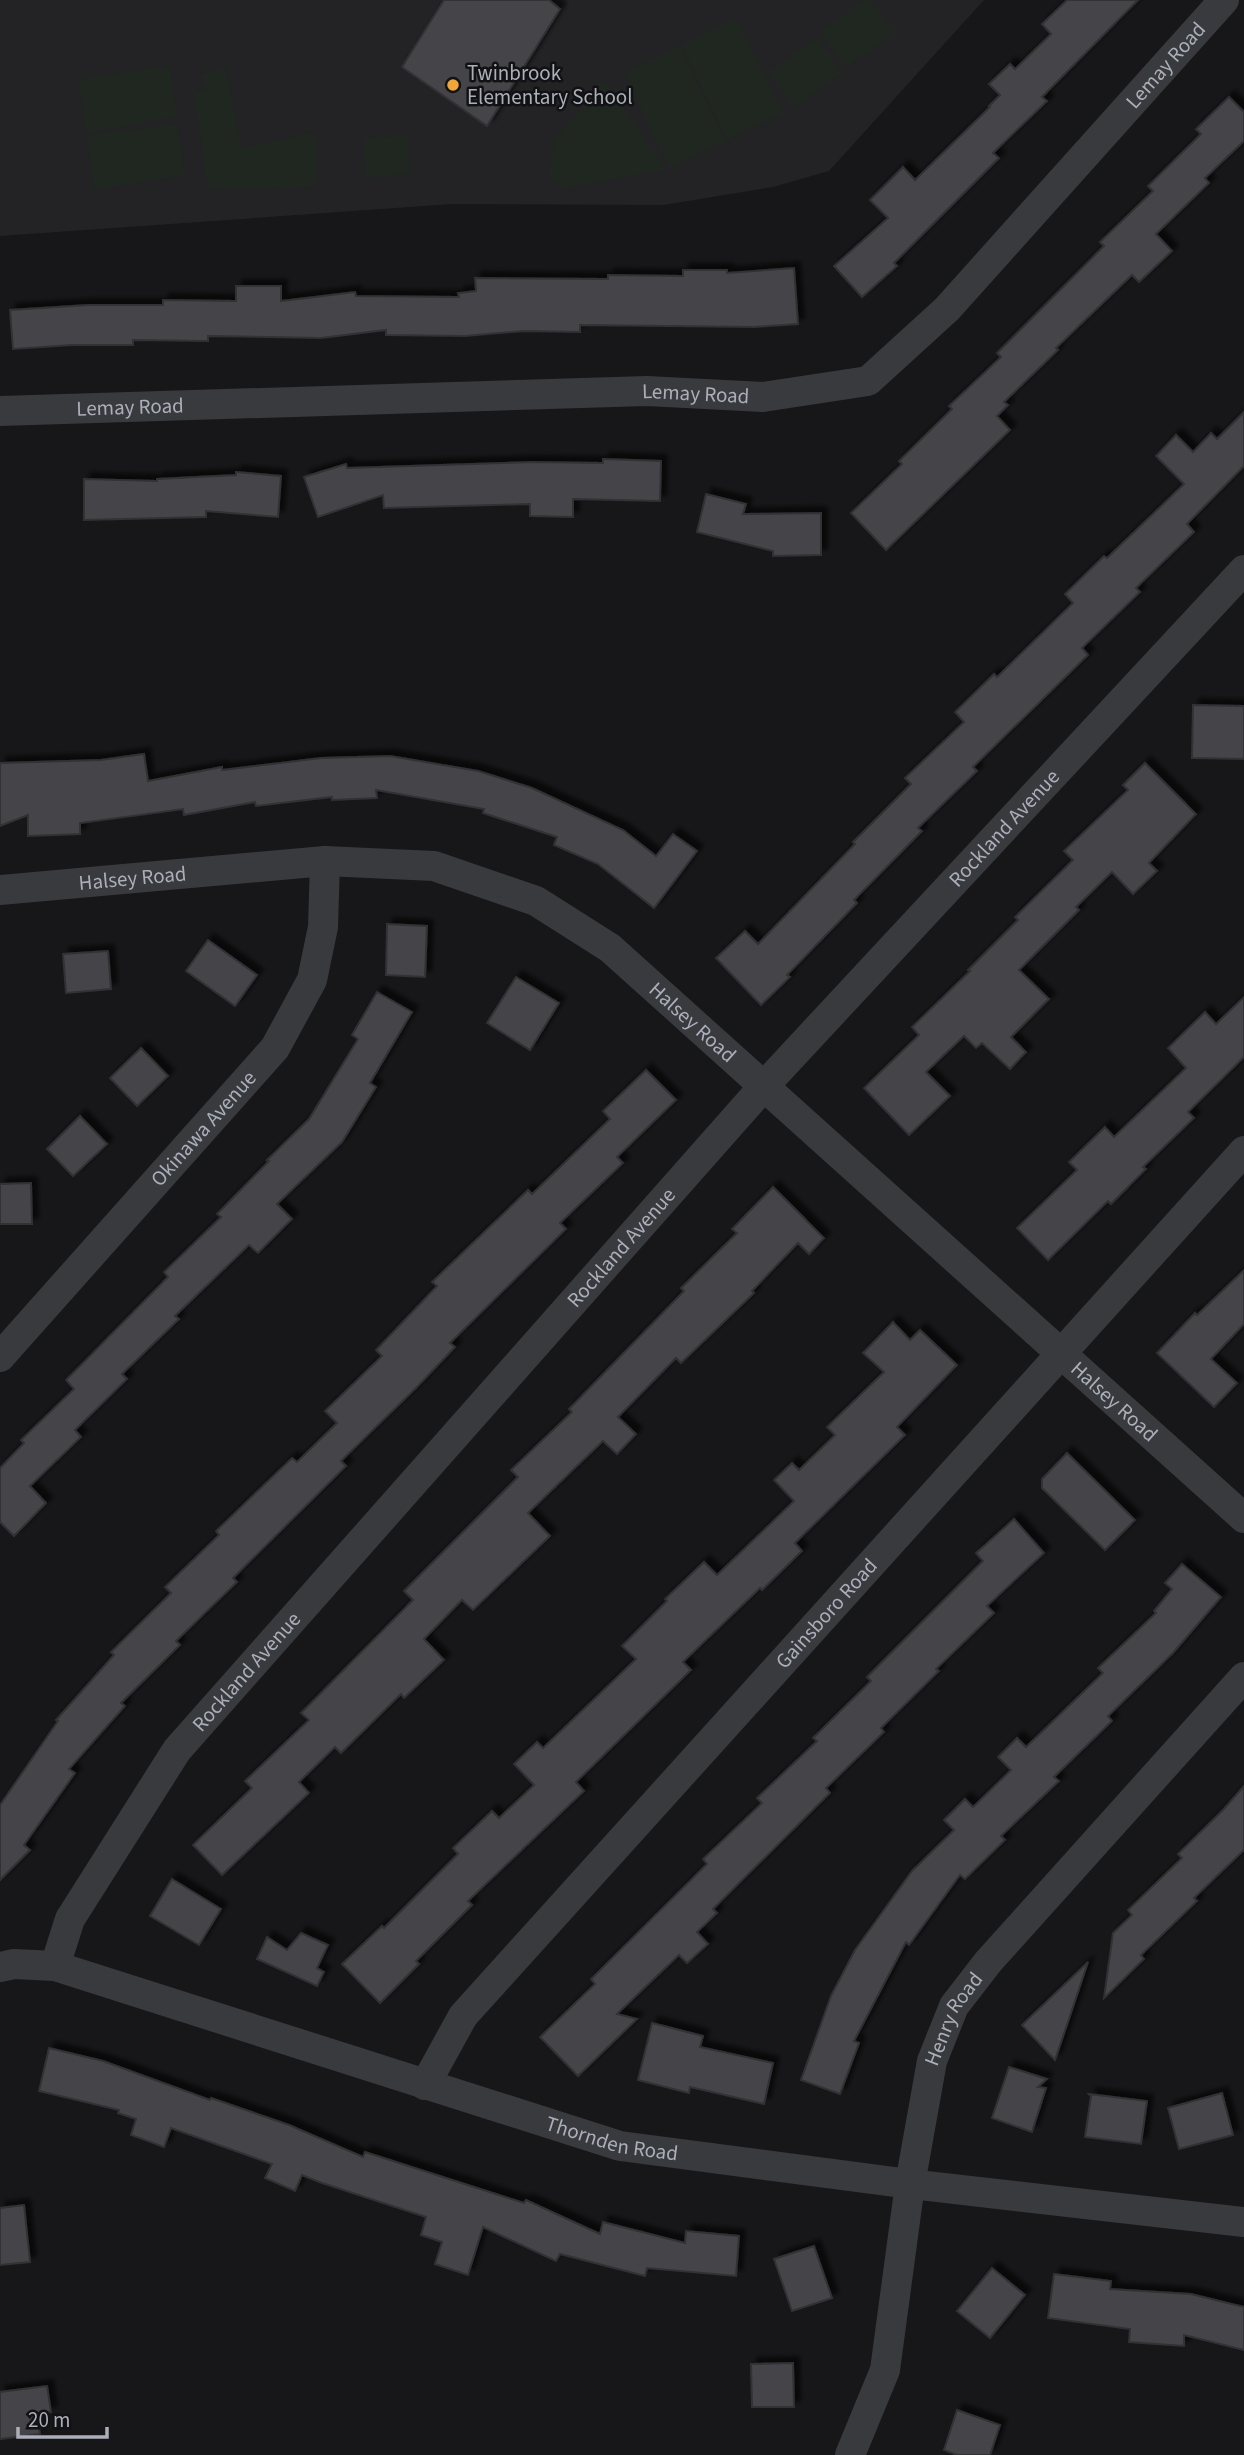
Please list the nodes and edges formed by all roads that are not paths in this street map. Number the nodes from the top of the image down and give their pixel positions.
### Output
1 (1224, 0) edge
2 (0, 411) edge
3 (1239, 584) edge
4 (325, 861) junction
5 (0, 890) edge
6 (764, 1086) junction
7 (1244, 1151) edge
8 (7, 1337) edge
9 (1060, 1354) junction
10 (1244, 1518) edge
11 (1244, 1677) edge
12 (55, 1966) junction
13 (0, 1967) edge
14 (425, 2085) junction
15 (910, 2184) junction
16 (1244, 2222) edge
17 (850, 2455) edge

1 - 2 street, Lemay Road
3 - 6 street, Rockland Avenue
4 - 5 street, Halsey Road
4 - 6 street, Halsey Road
4 - 8 street, Okinawa Avenue
6 - 9 street, Halsey Road
6 - 12 street, Rockland Avenue
7 - 9 street, Gainsboro Road
9 - 10 street, Halsey Road
9 - 14 street, Gainsboro Road
11 - 15 street, Henry Road
12 - 13 street, Thornden Road
12 - 14 street, Thornden Road
14 - 15 street, Thornden Road
15 - 16 street, Thornden Road
15 - 17 street, Henry Road

